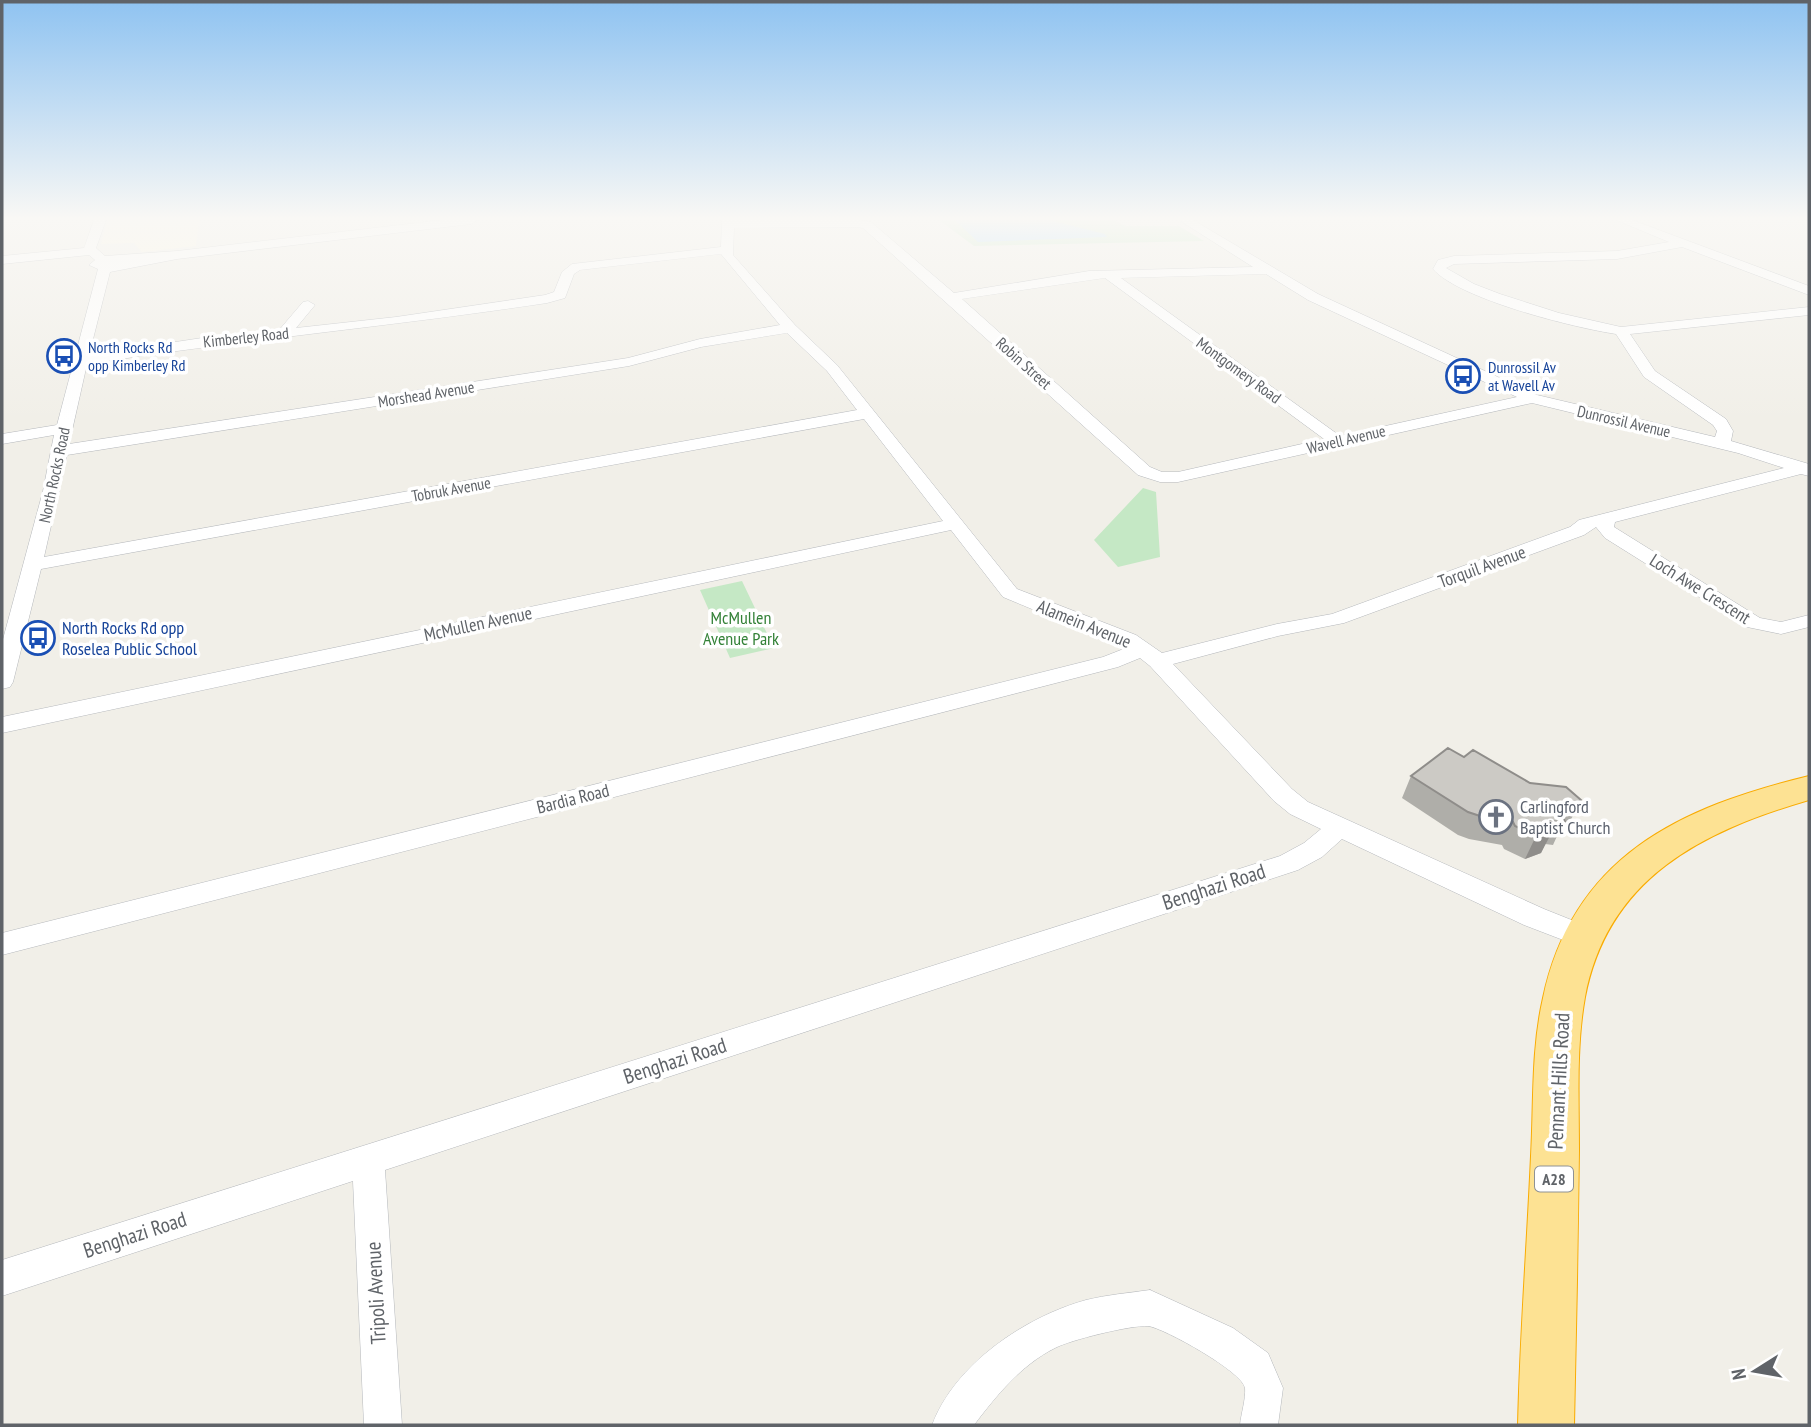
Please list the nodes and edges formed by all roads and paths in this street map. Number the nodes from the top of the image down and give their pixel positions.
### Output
1 (98, 287) edge
2 (563, 287) edge
3 (754, 287) edge
4 (939, 287) edge
5 (1022, 287) edge
6 (1124, 287) edge
7 (1295, 287) edge
8 (1474, 287) edge
9 (951, 297) junction
10 (308, 305) dead end
11 (1809, 311) edge
12 (790, 328) junction
13 (1621, 331) junction
14 (284, 333) junction
15 (80, 361) junction
16 (1532, 398) junction
17 (869, 413) junction
18 (64, 429) junction
19 (2, 439) edge
20 (1337, 441) junction
21 (1721, 443) junction
22 (60, 451) junction
23 (1807, 469) edge
24 (1160, 478) joint
25 (1596, 522) junction
26 (955, 524) junction
27 (33, 565) junction
28 (1809, 621) edge
29 (1150, 655) junction
30 (2, 682) edge
31 (2, 725) edge
32 (1809, 788) edge
33 (1339, 827) junction
34 (1584, 937) junction
35 (2, 944) edge
36 (368, 1160) junction
37 (2, 1278) edge
38 (383, 1425) edge
39 (951, 1425) edge
40 (1259, 1425) edge
41 (1546, 1425) edge

1 - 15 street, North Rocks Road
2 - 14 street, Kimberley Road
3 - 12 street, Alamein Avenue
4 - 9 street, Robin Street
5 - 9 street
6 - 20 street, Montgomery Road
7 - 16 street, Dunrossil Avenue
8 - 13 street
9 - 24 street, Robin Street
10 - 14 street
11 - 13 street
12 - 17 street, Alamein Avenue
12 - 22 street, Morshead Avenue
13 - 21 street
14 - 15 street, Kimberley Road
15 - 18 street, North Rocks Road
16 - 20 street, Wavell Avenue
16 - 21 street, Dunrossil Avenue
17 - 26 street, Alamein Avenue
17 - 27 street, Tobruk Avenue
18 - 19 street
18 - 22 street, North Rocks Road
20 - 24 street, Wavell Avenue
21 - 23 street, Dunrossil Avenue
22 - 27 street, North Rocks Road
23 - 25 street, Torquil Avenue
25 - 28 street, Loch Awe Crescent
25 - 29 street, Torquil Avenue
26 - 29 street, Alamein Avenue
26 - 31 street, McMullen Avenue
27 - 30 street, North Rocks Road
29 - 33 street, Alamein Avenue
29 - 35 street, Bardia Road
32 - 34 highway, Pennant Hills Road / A28
33 - 34 street, Alamein Avenue
33 - 36 street, Benghazi Road
34 - 41 highway, Pennant Hills Road / A28
36 - 37 street, Benghazi Road
36 - 38 street, Tripoli Avenue
39 - 40 street

